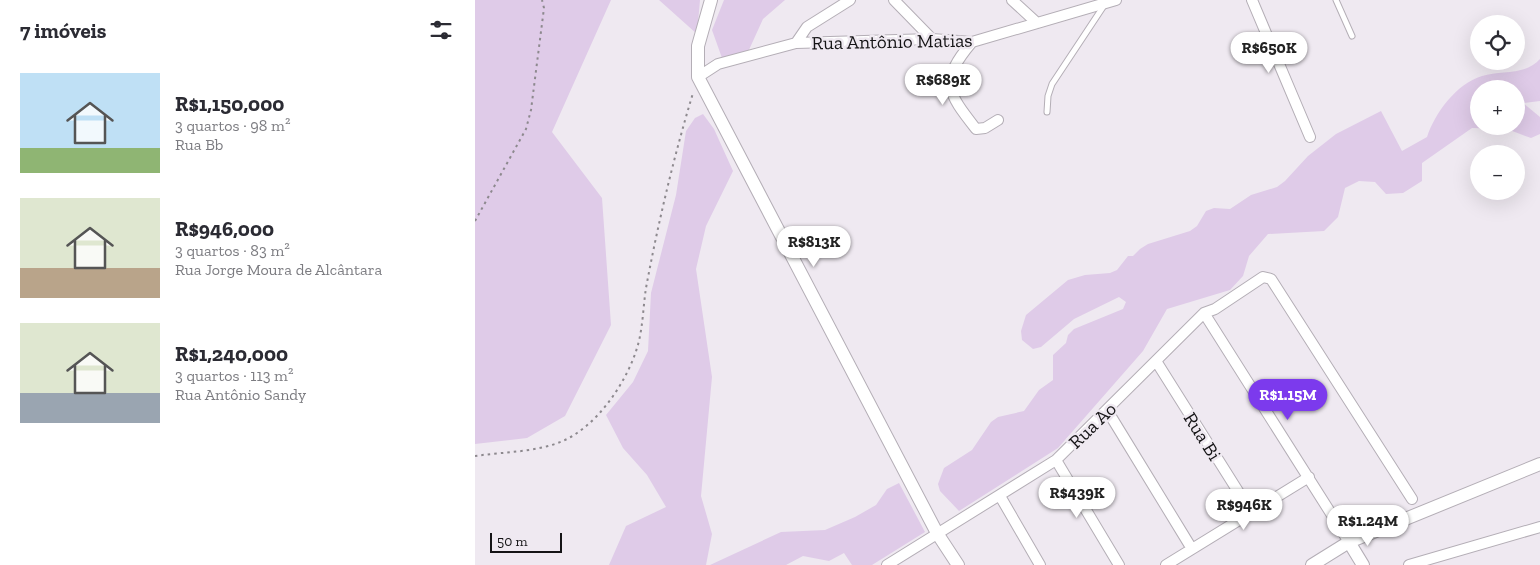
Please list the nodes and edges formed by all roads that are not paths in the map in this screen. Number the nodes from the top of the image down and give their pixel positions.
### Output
1 (711, 0) edge
2 (850, 0) edge
3 (895, 0) edge
4 (1011, 0) edge
5 (1116, 0) edge
6 (1252, 0) edge
7 (1336, 0) edge
8 (1105, 3) junction
9 (1037, 22) junction
10 (1352, 36) dead end
11 (932, 39) junction
12 (972, 42) junction
13 (796, 43) junction
14 (699, 77) junction
15 (1047, 112) dead end
16 (998, 120) dead end
17 (1310, 138) dead end
18 (1204, 313) junction
19 (1156, 361) junction
20 (1107, 410) junction
21 (1056, 460) junction
22 (1540, 464) edge
23 (1309, 477) junction
24 (1000, 496) junction
25 (1412, 499) dead end
26 (1251, 512) junction
27 (1540, 527) edge
28 (937, 533) junction
29 (1349, 542) junction
30 (1192, 549) junction
31 (887, 565) edge
32 (958, 565) edge
33 (1040, 565) edge
34 (1119, 565) edge
35 (1165, 565) edge
36 (1312, 565) edge
37 (1363, 565) edge
38 (1409, 565) edge

1 - 14 street
2 - 13 street
3 - 11 street
4 - 9 street
5 - 8 street, Rua Antônio Matias
6 - 17 street
7 - 10 lane
8 - 9 street, Rua Antônio Matias
8 - 15 lane
9 - 12 street, Rua Antônio Matias
11 - 12 street, Rua Antônio Matias
11 - 13 street, Rua Antônio Matias
12 - 16 street
13 - 14 street, Rua Antônio Matias
14 - 28 street
18 - 19 street, Rua Ao
18 - 23 street
18 - 25 street, Rua Ao
19 - 20 street, Rua Ao
19 - 26 street, Rua Bi
20 - 21 street, Rua Ao
20 - 30 street
21 - 24 street, Rua Ao
21 - 34 street
22 - 29 street
23 - 26 street
23 - 29 street
24 - 28 street, Rua Ao
24 - 33 street
26 - 30 street
27 - 38 street
28 - 31 street, Rua Ao
28 - 32 street
29 - 36 street
29 - 37 street
30 - 35 street

